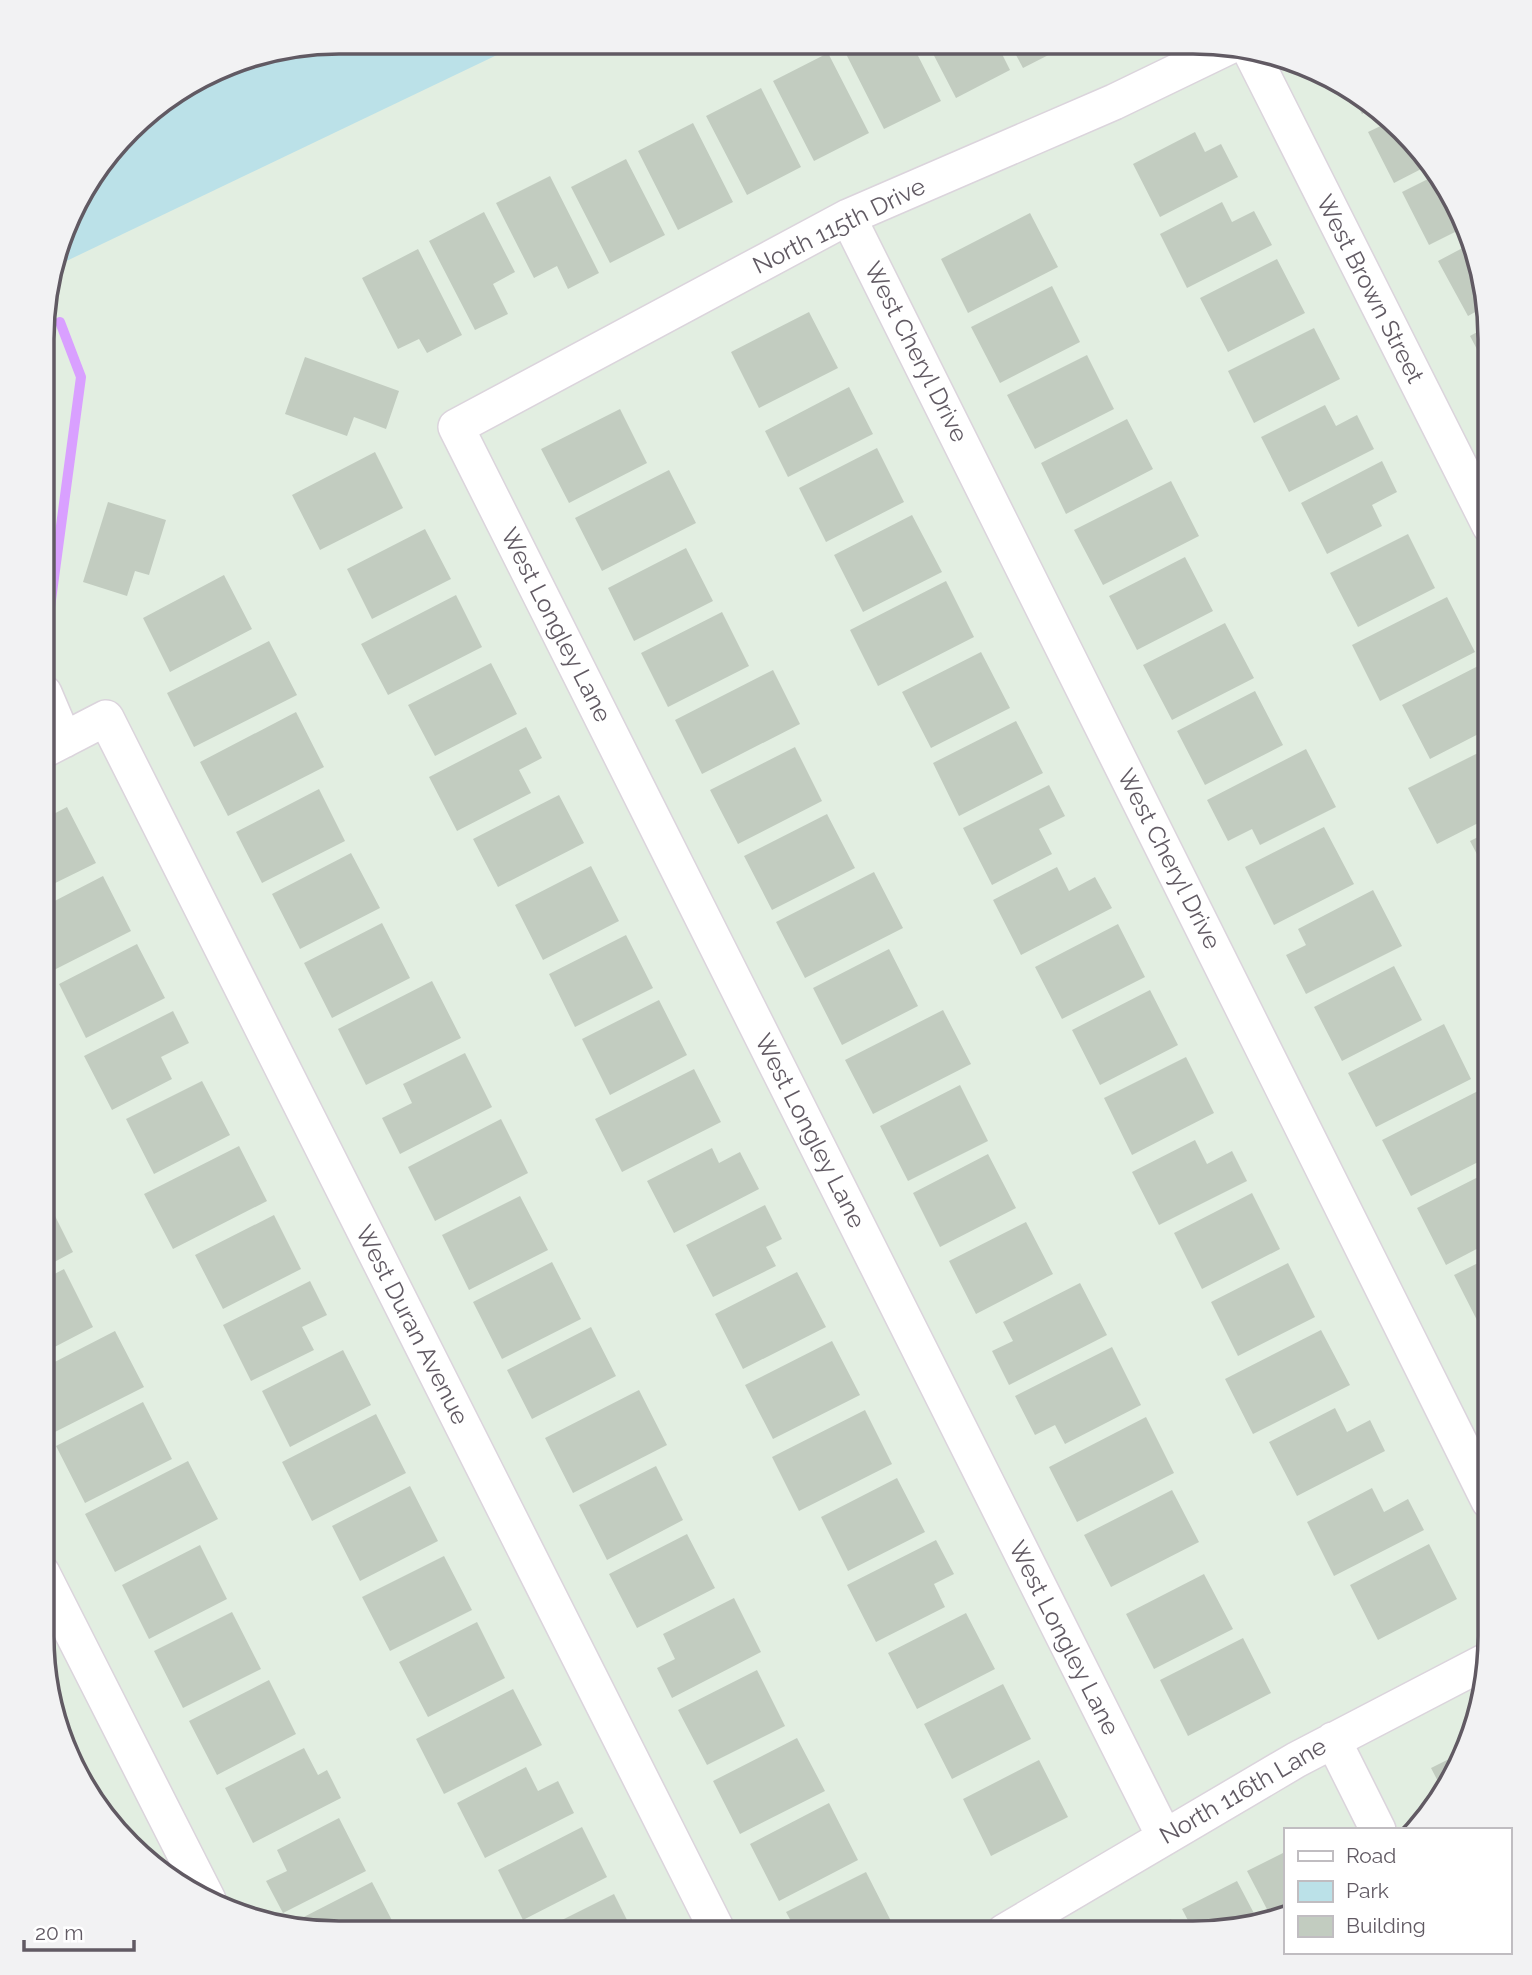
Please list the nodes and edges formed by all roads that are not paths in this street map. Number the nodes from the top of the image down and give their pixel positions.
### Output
1 (1211, 55) edge
2 (1256, 62) edge
3 (848, 217) junction
4 (456, 426) joint
5 (1478, 502) edge
6 (54, 745) edge
7 (1478, 1479) edge
8 (54, 1597) edge
9 (1476, 1666) edge
10 (1333, 1740) junction
11 (1377, 1828) edge
12 (1164, 1836) junction
13 (200, 1885) edge
14 (712, 1921) edge
15 (1022, 1921) edge

1 - 3 street, North 115th Drive
2 - 5 street, West Brown Street
3 - 4 street, North 115th Drive
3 - 7 street, West Cheryl Drive
4 - 12 street, West Longley Lane
6 - 14 street, West Duran Avenue
8 - 13 street
9 - 10 street, North 116th Lane
10 - 11 street
10 - 12 street, North 116th Lane
12 - 15 street, North 116th Lane

